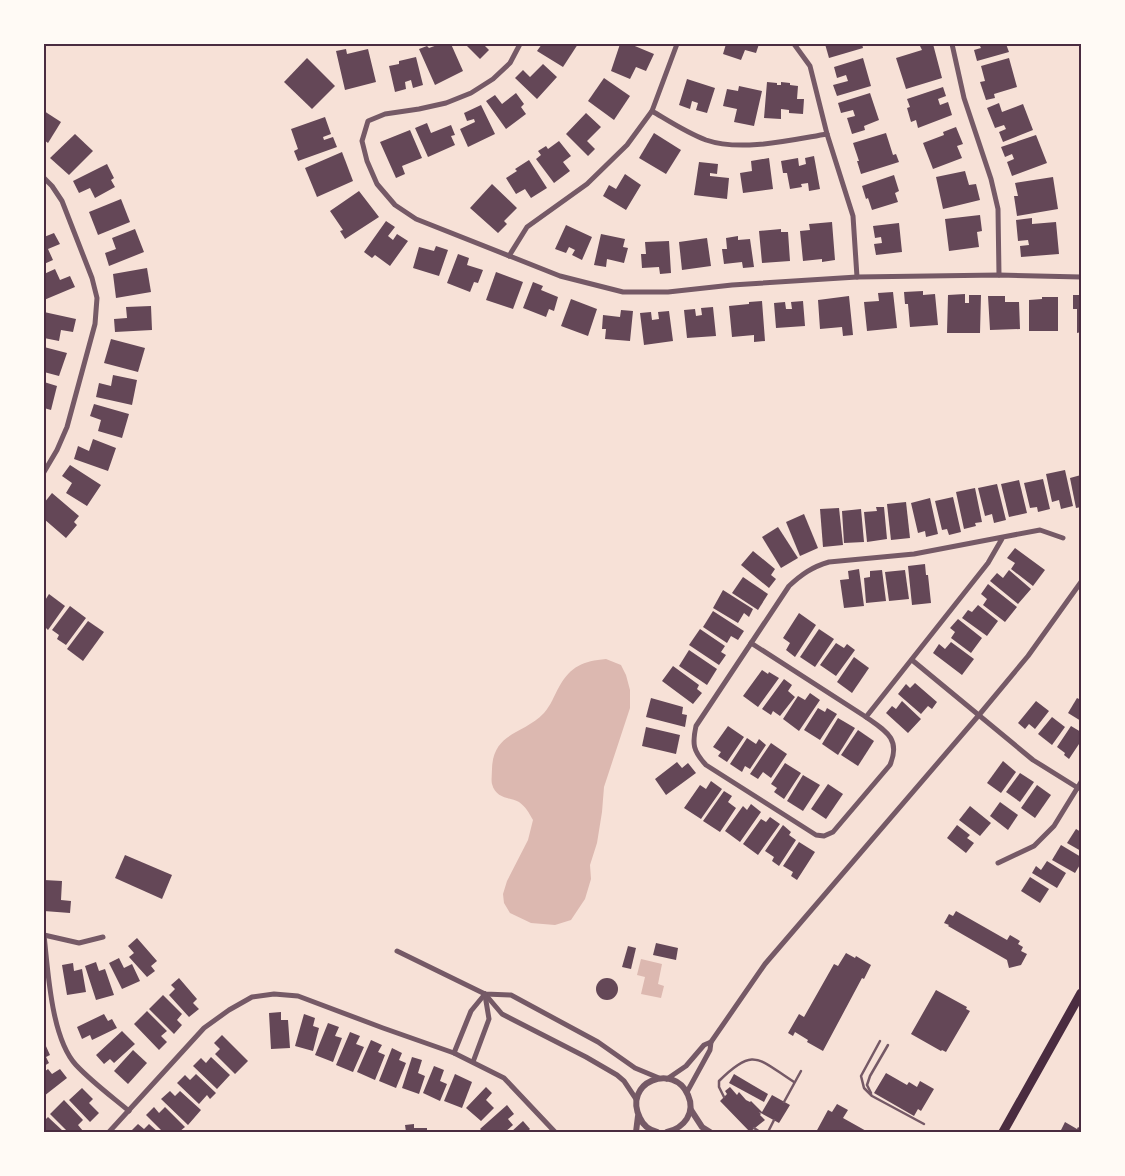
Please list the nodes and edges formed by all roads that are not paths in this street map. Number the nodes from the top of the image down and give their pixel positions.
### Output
1 (520, 44) edge
2 (677, 44) edge
3 (794, 44) edge
4 (952, 44) edge
5 (652, 111) junction
6 (827, 134) junction
7 (44, 178) edge
8 (509, 256) junction
9 (999, 275) junction
10 (857, 277) junction
11 (1081, 277) edge
12 (44, 472) edge
13 (1003, 537) junction
14 (1063, 538) dead end
15 (1081, 582) edge
16 (752, 643) junction
17 (912, 660) junction
18 (979, 715) junction
19 (866, 717) junction
20 (1081, 782) edge
21 (1078, 788) junction
22 (998, 863) dead end
23 (44, 935) edge
24 (103, 938) dead end
25 (397, 950) dead end
26 (1081, 993) edge
27 (485, 994) junction
28 (880, 1041) dead end
29 (711, 1042) junction
30 (888, 1046) dead end
31 (454, 1053) junction
32 (473, 1062) junction
33 (801, 1071) dead end
34 (659, 1078) junction
35 (667, 1078) junction
36 (794, 1082) junction
37 (687, 1092) junction
38 (872, 1096) junction
39 (724, 1097) dead end
40 (636, 1099) junction
41 (784, 1102) dead end
42 (129, 1110) junction
43 (691, 1110) junction
44 (638, 1115) junction
45 (774, 1120) dead end
46 (924, 1124) dead end
47 (754, 1128) dead end
48 (109, 1132) edge
49 (555, 1132) edge
50 (636, 1132) edge
51 (657, 1132) edge
52 (672, 1132) edge
53 (710, 1132) edge
54 (760, 1132) edge
55 (768, 1132) edge
56 (1003, 1132) edge

1 - 8 street
2 - 5 street
3 - 6 street
4 - 9 street
5 - 6 street
5 - 8 street
6 - 10 street
7 - 12 street
8 - 10 street
9 - 10 street
9 - 11 street
13 - 14 street
13 - 16 street
13 - 17 street
15 - 18 street
16 - 19 street
16 - 19 street
17 - 18 street
17 - 19 street
18 - 21 street
18 - 29 street
20 - 21 street
21 - 22 street
23 - 24 street
23 - 42 street
25 - 27 street
26 - 56 main road
27 - 31 street
27 - 32 street
27 - 34 street
27 - 40 street
28 - 38 lane
29 - 35 street
29 - 37 street
30 - 38 lane
31 - 32 street
31 - 42 street
32 - 49 street
33 - 36 lane
34 - 35 street
34 - 40 street
35 - 37 street
36 - 39 lane
36 - 41 lane
37 - 43 street
38 - 46 lane
40 - 44 street
42 - 48 street
43 - 52 street
43 - 53 street
44 - 50 street
44 - 51 street
45 - 55 lane
47 - 54 lane

